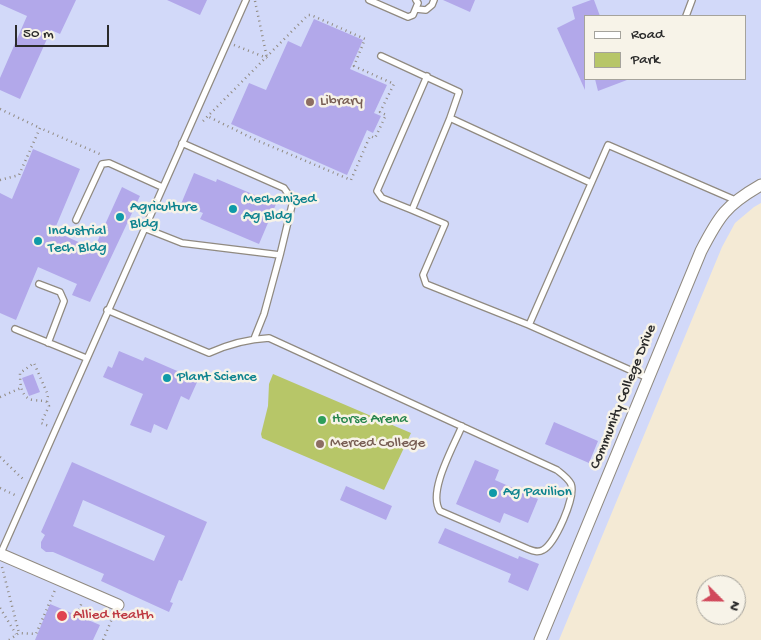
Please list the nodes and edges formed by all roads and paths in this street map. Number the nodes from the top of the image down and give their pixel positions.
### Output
1 (246, 0) edge
2 (254, 0) edge
3 (369, 0) edge
4 (416, 0) edge
5 (434, 0) edge
6 (692, 0) edge
7 (416, 9) junction
8 (686, 15) edge
9 (228, 42) junction
10 (381, 56) dead end
11 (267, 58) junction
12 (427, 76) junction
13 (0, 109) edge
14 (207, 116) junction
15 (450, 118) junction
16 (201, 122) dead end
17 (40, 128) junction
18 (182, 143) junction
19 (110, 159) dead end
20 (0, 180) edge
21 (592, 183) junction
22 (761, 184) edge
23 (162, 187) junction
24 (735, 200) junction
25 (412, 210) junction
26 (76, 220) dead end
27 (144, 228) junction
28 (280, 255) junction
29 (39, 284) dead end
30 (107, 310) junction
31 (529, 326) junction
32 (14, 329) dead end
33 (254, 338) junction
34 (48, 342) junction
35 (86, 358) junction
36 (648, 378) junction
37 (21, 388) junction
38 (0, 397) edge
39 (47, 402) junction
40 (462, 426) junction
41 (55, 429) junction
42 (0, 457) edge
43 (30, 487) junction
44 (0, 488) edge
45 (25, 499) junction
46 (0, 554) edge
47 (0, 559) edge
48 (60, 580) junction
49 (118, 605) joint
50 (0, 608) edge
51 (18, 634) junction
52 (9, 640) edge
53 (103, 640) edge
54 (540, 640) edge

1 - 9 lane
2 - 11 path
3 - 7 lane
4 - 7 lane
5 - 7 lane
6 - 8 lane
9 - 11 path
9 - 18 lane
10 - 12 lane
11 - 14 path
11 - 14 path
12 - 15 lane
12 - 25 lane
13 - 17 path
14 - 16 path
15 - 21 lane
15 - 25 lane
17 - 19 path
17 - 20 path
18 - 23 lane
18 - 28 lane
21 - 24 lane
21 - 31 lane
22 - 24 street, Community College Drive
23 - 26 lane
23 - 27 lane
24 - 36 street, Community College Drive
25 - 31 lane
27 - 28 lane
27 - 30 lane
28 - 33 lane
29 - 34 lane
30 - 33 lane
30 - 35 lane
31 - 36 lane
32 - 34 lane
33 - 40 lane
34 - 35 lane
35 - 41 lane
36 - 54 street, Community College Drive
37 - 38 path
37 - 39 path
37 - 39 path
39 - 41 path
40 - 40 lane
41 - 43 lane
42 - 43 path
43 - 45 lane
44 - 45 path
45 - 46 lane
46 - 48 street
47 - 51 path
48 - 49 street
48 - 51 path
49 - 53 path
50 - 51 path
51 - 52 path

